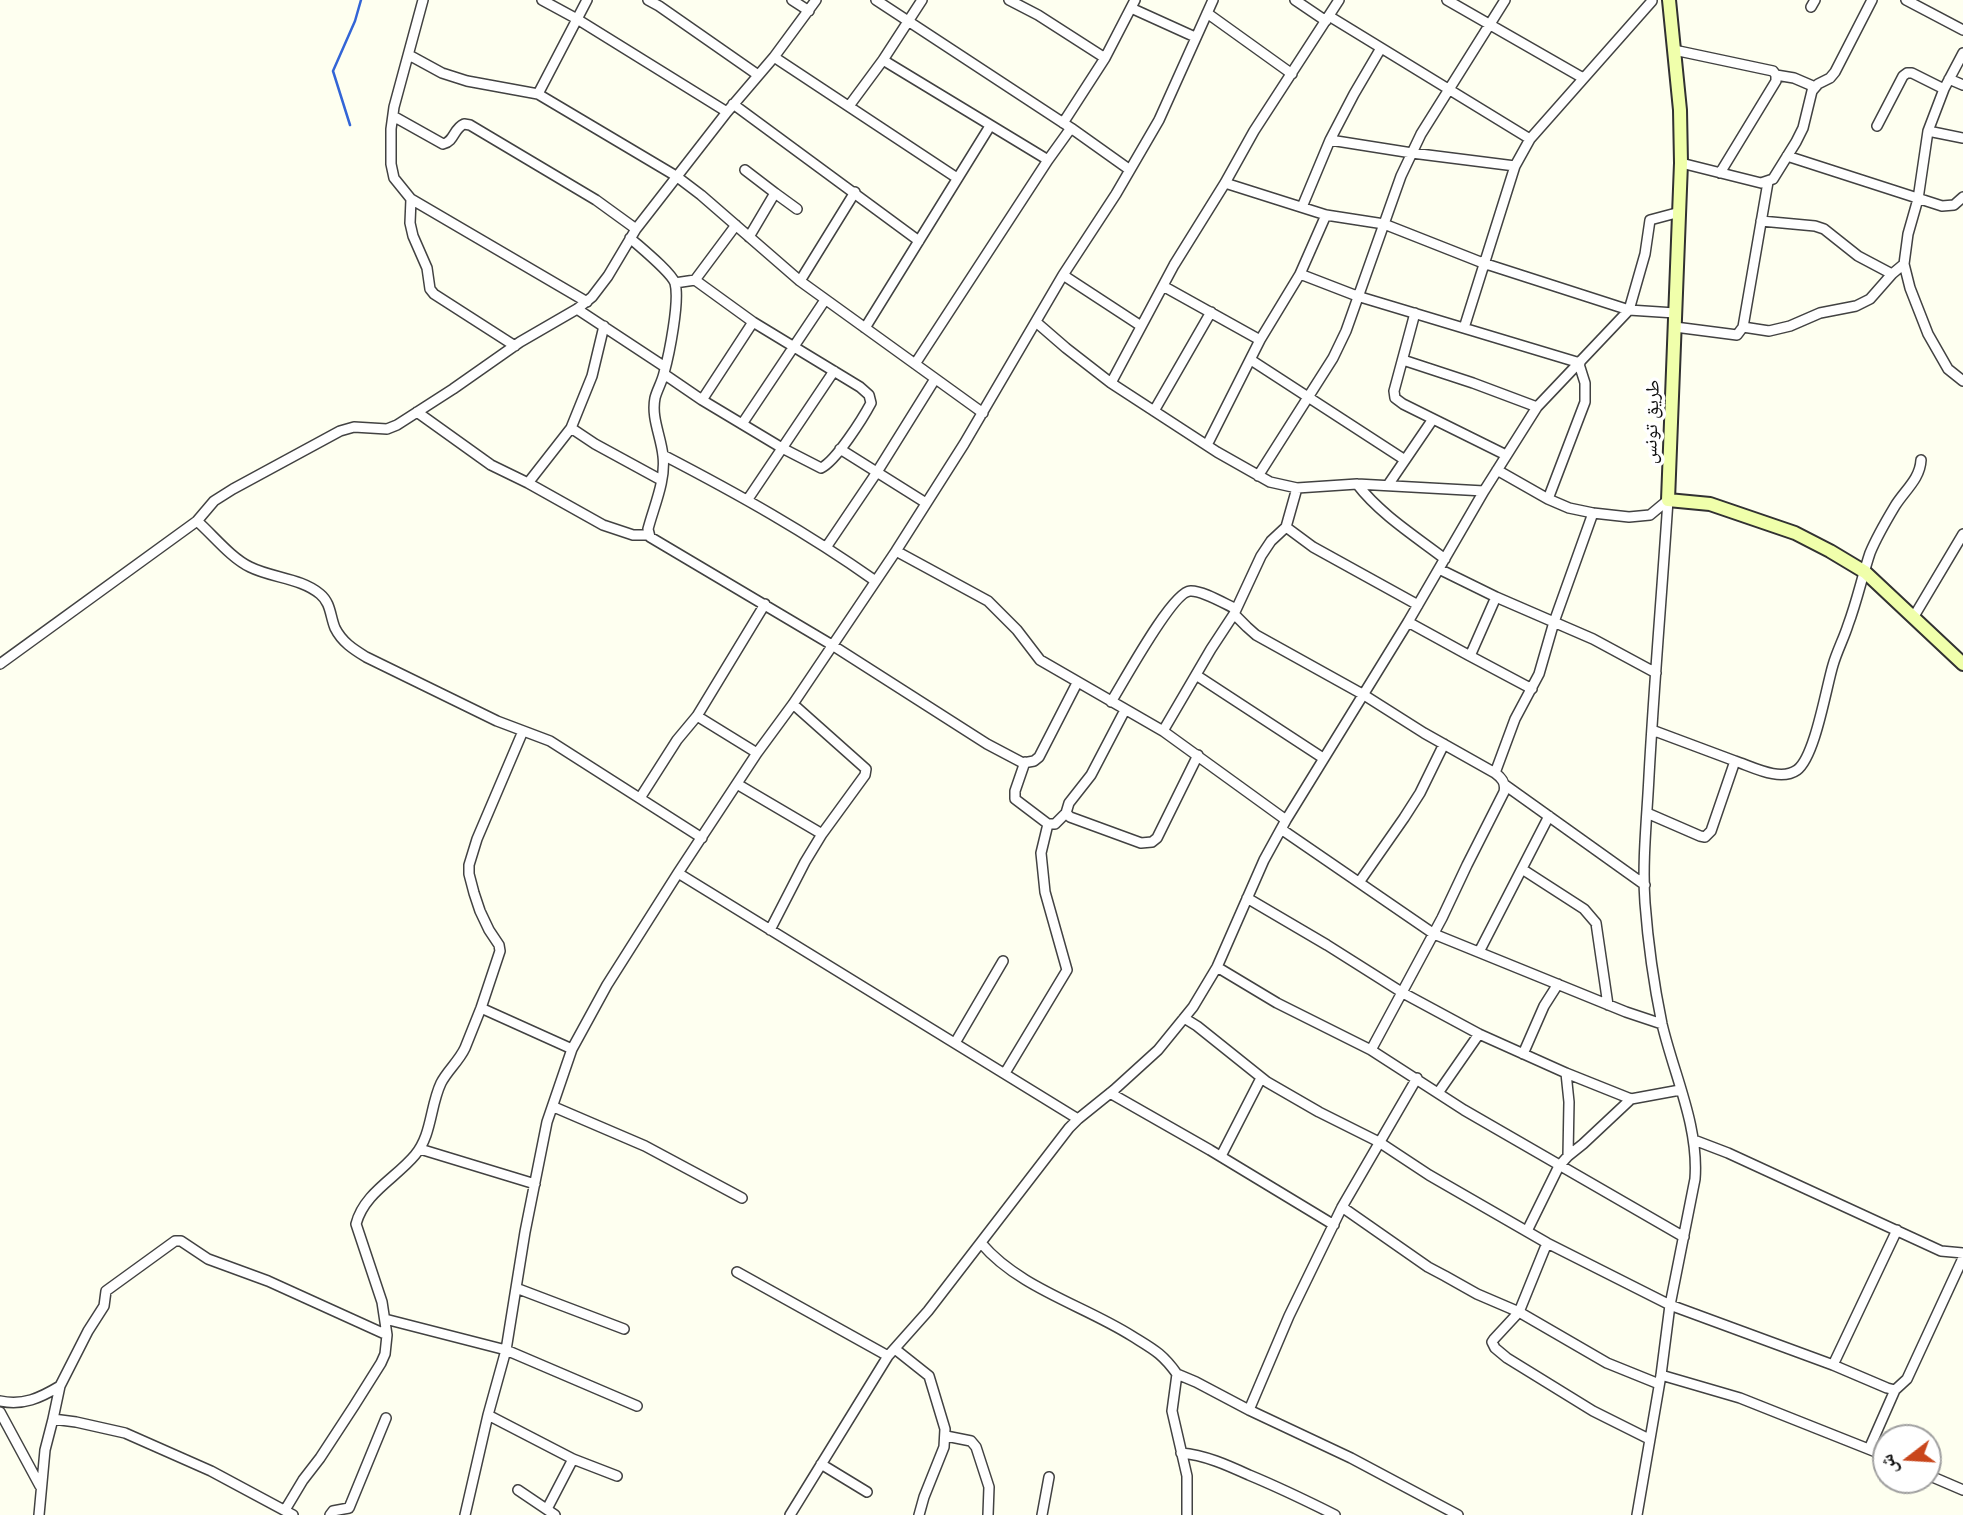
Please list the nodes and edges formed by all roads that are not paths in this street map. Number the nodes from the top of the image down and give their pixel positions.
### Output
1 (423, 0) edge
2 (542, 0) edge
3 (587, 0) edge
4 (648, 0) edge
5 (792, 0) edge
6 (816, 0) edge
7 (876, 0) edge
8 (922, 0) edge
9 (1009, 0) edge
10 (1213, 0) edge
11 (1295, 0) edge
12 (1339, 0) edge
13 (1447, 0) edge
14 (1505, 0) edge
15 (1872, 0) edge
16 (1908, 0) edge
17 (1651, 1) edge
18 (1025, 4) edge
19 (1133, 4) edge
20 (1669, 4) edge
21 (809, 10) junction
22 (1207, 13) junction
23 (577, 19) junction
24 (1328, 19) junction
25 (908, 22) junction
26 (1490, 24) junction
27 (1963, 30) edge
28 (1195, 37) junction
29 (1381, 48) junction
30 (1674, 50) junction
31 (1963, 53) edge
32 (409, 55) junction
33 (774, 57) junction
34 (1105, 58) junction
35 (883, 60) junction
36 (1292, 74) junction
37 (758, 75) junction
38 (1776, 75) junction
39 (1583, 78) junction
40 (1949, 79) junction
41 (1963, 85) edge
42 (1815, 87) junction
43 (1449, 89) junction
44 (1944, 89) junction
45 (538, 94) junction
46 (849, 106) junction
47 (730, 108) junction
48 (393, 116) junction
49 (1067, 125) junction
50 (990, 126) junction
51 (1877, 126) dead end
52 (1928, 131) junction
53 (1963, 138) edge
54 (1331, 139) junction
55 (1530, 139) junction
56 (1412, 153) junction
57 (1787, 156) junction
58 (1048, 160) junction
59 (1681, 163) junction
60 (1515, 166) junction
61 (745, 170) dead end
62 (1130, 170) junction
63 (1720, 173) junction
64 (676, 176) junction
65 (957, 178) junction
66 (1768, 182) junction
67 (1225, 183) junction
68 (775, 192) junction
69 (855, 192) junction
70 (1963, 197) edge
71 (411, 199) junction
72 (1918, 199) junction
73 (1302, 207) junction
74 (797, 209) dead end
75 (1680, 212) junction
76 (1326, 215) junction
77 (1761, 221) junction
78 (736, 225) junction
79 (1384, 225) junction
80 (636, 229) junction
81 (749, 237) junction
82 (630, 238) junction
83 (919, 241) junction
84 (1483, 263) junction
85 (1904, 264) junction
86 (1300, 274) junction
87 (1892, 274) junction
88 (1063, 275) junction
89 (695, 280) junction
90 (800, 281) junction
91 (675, 283) junction
92 (1163, 286) junction
93 (1357, 296) junction
94 (825, 300) junction
95 (587, 302) junction
96 (577, 309) junction
97 (1629, 310) junction
98 (1211, 312) junction
99 (1415, 313) junction
100 (1675, 313) junction
101 (753, 322) junction
102 (1036, 322) junction
103 (604, 326) junction
104 (1142, 326) junction
105 (1675, 327) junction
106 (1742, 327) junction
107 (865, 328) junction
108 (1464, 328) junction
109 (1260, 340) junction
110 (515, 346) junction
111 (793, 347) junction
112 (1251, 360) junction
113 (1403, 360) junction
114 (1579, 363) junction
115 (915, 364) junction
116 (664, 371) junction
117 (834, 371) junction
118 (935, 379) junction
119 (1963, 381) edge
120 (1111, 383) junction
121 (1307, 397) junction
122 (702, 400) junction
123 (1537, 407) junction
124 (1154, 411) junction
125 (417, 412) junction
126 (983, 413) junction
127 (1433, 419) junction
128 (742, 424) junction
129 (571, 428) junction
130 (1207, 445) junction
131 (782, 449) junction
132 (840, 449) junction
133 (663, 455) junction
134 (1506, 455) junction
135 (1405, 460) junction
136 (1920, 460) dead end
137 (1497, 470) junction
138 (877, 472) junction
139 (1258, 476) junction
140 (662, 480) junction
141 (528, 482) junction
142 (1357, 484) junction
143 (1388, 485) junction
144 (1297, 488) junction
145 (1484, 491) junction
146 (748, 499) junction
147 (1548, 499) junction
148 (1668, 500) junction
149 (926, 503) junction
150 (1593, 513) junction
151 (197, 521) junction
152 (1286, 527) junction
153 (1963, 534) edge
154 (649, 535) junction
155 (827, 546) junction
156 (896, 551) junction
157 (1445, 559) junction
158 (1439, 569) junction
159 (1865, 572) junction
160 (874, 580) junction
161 (1496, 597) junction
162 (765, 604) junction
163 (1418, 606) junction
164 (1235, 612) junction
165 (1913, 618) junction
166 (1408, 622) junction
167 (1554, 622) junction
168 (832, 645) junction
169 (1470, 656) junction
170 (0, 664) edge
171 (1963, 664) edge
172 (1656, 673) junction
173 (1196, 675) junction
174 (1077, 683) junction
175 (1532, 689) junction
176 (1364, 695) junction
177 (1111, 702) junction
178 (793, 704) junction
179 (1125, 710) junction
180 (697, 716) junction
181 (1652, 730) junction
182 (523, 731) junction
183 (1163, 731) junction
184 (1444, 744) junction
185 (757, 753) junction
186 (1198, 755) junction
187 (1323, 758) junction
188 (1735, 761) junction
189 (1025, 762) junction
190 (1494, 773) junction
191 (737, 784) junction
192 (1505, 785) junction
193 (640, 798) junction
194 (1066, 813) junction
195 (1647, 813) junction
196 (1549, 816) junction
197 (1048, 824) junction
198 (1283, 824) junction
199 (822, 834) junction
200 (702, 838) junction
201 (1522, 869) junction
202 (678, 873) junction
203 (1360, 881) junction
204 (1645, 885) junction
205 (1247, 898) junction
206 (770, 930) junction
207 (1434, 934) junction
208 (1479, 952) junction
209 (1003, 961) dead end
210 (1217, 967) junction
211 (1558, 984) junction
212 (1403, 993) junction
213 (1608, 1005) junction
214 (481, 1008) junction
215 (1184, 1018) junction
216 (1662, 1024) junction
217 (1479, 1034) junction
218 (955, 1043) junction
219 (572, 1049) junction
220 (1371, 1050) junction
221 (1523, 1054) junction
222 (1005, 1073) junction
223 (1566, 1073) junction
224 (1261, 1078) junction
225 (1417, 1078) junction
226 (1680, 1090) junction
227 (1110, 1093) junction
228 (1438, 1093) junction
229 (1631, 1099) junction
230 (554, 1107) junction
231 (1078, 1119) junction
232 (1694, 1140) junction
233 (1379, 1142) junction
234 (420, 1149) junction
235 (1221, 1156) junction
236 (1568, 1156) junction
237 (1559, 1166) junction
238 (535, 1184) junction
239 (742, 1198) dead end
240 (1342, 1207) junction
241 (1334, 1225) junction
242 (1897, 1230) junction
243 (1527, 1231) junction
244 (1684, 1237) junction
245 (981, 1243) junction
246 (1546, 1243) junction
247 (1963, 1255) edge
248 (737, 1272) dead end
249 (516, 1289) junction
250 (1670, 1305) junction
251 (1519, 1312) junction
252 (385, 1319) junction
253 (624, 1329) dead end
254 (387, 1335) junction
255 (506, 1350) junction
256 (891, 1353) junction
257 (1833, 1365) junction
258 (1177, 1374) junction
259 (1660, 1380) junction
260 (60, 1387) junction
261 (1895, 1390) junction
262 (0, 1401) edge
263 (636, 1406) dead end
264 (1249, 1410) junction
265 (0, 1412) edge
266 (488, 1415) junction
267 (53, 1419) junction
268 (386, 1419) dead end
269 (946, 1436) junction
270 (1649, 1439) junction
271 (1869, 1449) junction
272 (1872, 1450) edge
273 (1181, 1453) junction
274 (573, 1459) junction
275 (821, 1464) junction
276 (617, 1476) dead end
277 (1049, 1476) dead end
278 (1942, 1481) edge
279 (41, 1487) junction
280 (518, 1490) dead end
281 (1963, 1490) edge
282 (867, 1492) dead end
283 (289, 1512) edge
284 (551, 1512) edge
285 (38, 1515) edge
286 (330, 1515) edge
287 (465, 1515) edge
288 (790, 1515) edge
289 (919, 1515) edge
290 (988, 1515) edge
291 (1042, 1515) edge
292 (1187, 1515) edge
293 (1335, 1515) edge
294 (1458, 1515) edge
295 (1637, 1515) edge

1 - 32 street
2 - 23 street
3 - 23 street
4 - 37 street
5 - 21 street
6 - 21 street
7 - 25 street
8 - 25 street
9 - 18 street
10 - 22 street
11 - 24 street
12 - 24 street
13 - 26 street
14 - 26 street
15 - 42 street
16 - 27 street
17 - 20 street
17 - 39 street
18 - 34 street
19 - 28 street
19 - 34 street
20 - 30 main road, طريق تونس
21 - 33 street
22 - 28 street
22 - 36 street
23 - 45 street
23 - 47 street
24 - 29 street
24 - 36 street
25 - 35 street
25 - 49 street
26 - 39 street
26 - 43 street
28 - 62 street
29 - 43 street
29 - 54 street
30 - 38 street
30 - 59 main road, طريق تونس
31 - 40 street
32 - 45 street
32 - 48 street
33 - 37 street
33 - 46 street
34 - 49 street
35 - 46 street
35 - 50 street
36 - 67 street
37 - 47 street
38 - 42 street
38 - 63 street
39 - 55 street
40 - 41 street
40 - 44 street
42 - 57 street
43 - 55 street
43 - 56 street
44 - 51 street
44 - 52 street
45 - 64 street
46 - 65 street
47 - 64 street
47 - 69 street
48 - 71 street
48 - 80 street
49 - 58 street
49 - 62 street
50 - 58 street
50 - 65 street
52 - 53 street
52 - 72 street
54 - 56 street
54 - 73 street
55 - 60 street
56 - 60 street
56 - 79 street
57 - 66 street
57 - 72 street
58 - 115 street
59 - 63 street
59 - 75 main road, طريق تونس
60 - 84 street
61 - 68 street
62 - 88 street
63 - 66 street
64 - 78 street
64 - 80 street
65 - 83 street
66 - 77 street
67 - 73 street
67 - 92 street
68 - 74 street
68 - 81 street
69 - 83 street
69 - 90 street
70 - 72 street
71 - 95 street
71 - 110 street
72 - 85 street
73 - 76 street
75 - 97 street
75 - 100 main road, طريق تونس
76 - 79 street
76 - 86 street
77 - 87 street
77 - 106 street
78 - 81 street
78 - 89 street
79 - 84 street
79 - 93 street
80 - 82 street
81 - 90 street
82 - 91 street
82 - 95 street
83 - 107 street
84 - 97 street
84 - 108 street
85 - 87 street
85 - 119 street
86 - 93 street
86 - 109 street
87 - 106 street
88 - 102 street
88 - 104 street
89 - 91 street
89 - 101 street
90 - 94 street
91 - 116 street
92 - 98 street
92 - 104 street
93 - 99 street
93 - 121 street
94 - 107 street
94 - 111 street
95 - 96 street
96 - 103 street
96 - 110 street
97 - 100 street
97 - 114 street
98 - 109 street
98 - 124 street
99 - 108 street
99 - 113 street
100 - 105 main road, طريق تونس
101 - 111 street
101 - 122 street
102 - 120 street
102 - 126 street
103 - 116 street
103 - 129 street
104 - 120 street
105 - 106 street
105 - 148 main road, طريق تونس
107 - 115 street
108 - 114 street
109 - 112 street
110 - 125 street
111 - 117 street
111 - 128 street
112 - 121 street
112 - 130 street
113 - 123 street
113 - 127 street
114 - 123 street
114 - 147 street
115 - 118 street
116 - 122 street
116 - 133 street
117 - 131 street
117 - 132 street
118 - 126 street
118 - 138 street
120 - 124 street
121 - 135 street
121 - 139 street
122 - 128 street
123 - 134 street
124 - 130 street
125 - 141 street
125 - 151 street
126 - 149 street
127 - 134 street
127 - 135 street
128 - 131 street
129 - 140 street
129 - 141 street
130 - 139 street
131 - 132 street
131 - 146 street
132 - 138 street
133 - 140 street
133 - 146 street
134 - 137 street
135 - 143 street
136 - 159 street
137 - 145 street
137 - 147 street
138 - 149 street
138 - 155 street
139 - 144 street
140 - 154 street
141 - 154 street
142 - 143 street
142 - 144 street
142 - 157 street
143 - 145 street
144 - 152 street
145 - 157 street
146 - 155 street
147 - 150 street
148 - 150 street
148 - 159 main road
148 - 172 street
149 - 156 street
150 - 167 street
151 - 170 street
151 - 182 street
152 - 163 street
152 - 164 street
153 - 165 street
154 - 162 street
155 - 160 street
156 - 160 street
156 - 174 street
157 - 158 street
158 - 161 street
158 - 163 street
159 - 165 main road
159 - 188 street
160 - 168 street
161 - 167 street
161 - 169 street
162 - 168 street
162 - 180 street
163 - 166 street
164 - 173 street
164 - 176 street
164 - 177 street
165 - 171 main road
166 - 169 street
166 - 176 street
167 - 172 street
167 - 175 street
168 - 178 street
168 - 189 street
169 - 175 street
172 - 181 street
173 - 183 street
173 - 187 street
174 - 177 street
174 - 189 street
175 - 190 street
176 - 184 street
176 - 187 street
177 - 179 street
178 - 185 street
178 - 199 street
179 - 183 street
179 - 194 street
180 - 185 street
180 - 193 street
181 - 188 street
181 - 195 street
182 - 193 street
182 - 214 street
183 - 186 street
184 - 190 street
184 - 203 street
185 - 191 street
186 - 194 street
186 - 198 street
187 - 198 street
188 - 195 street
189 - 197 street
190 - 192 street
191 - 199 street
191 - 200 street
192 - 196 street
192 - 207 street
193 - 200 street
194 - 197 street
195 - 204 street
196 - 201 street
196 - 204 street
197 - 222 street
198 - 203 street
198 - 205 street
199 - 206 street
200 - 202 street
201 - 208 street
201 - 213 street
202 - 206 street
202 - 219 street
203 - 207 street
204 - 216 street
205 - 210 street
205 - 212 street
206 - 218 street
207 - 208 street
207 - 212 street
208 - 211 street
209 - 218 street
210 - 215 street
210 - 220 street
211 - 213 street
211 - 221 street
212 - 217 street
212 - 220 street
213 - 216 street
214 - 219 street
214 - 234 street
215 - 224 street
215 - 227 street
216 - 226 street
217 - 221 street
217 - 228 street
218 - 222 street
219 - 230 street
220 - 225 street
221 - 223 street
222 - 231 street
223 - 229 street
223 - 236 street
224 - 233 street
224 - 235 street
225 - 228 street
225 - 233 street
226 - 229 street
226 - 232 street
227 - 231 street
227 - 235 street
228 - 237 street
229 - 236 street
230 - 238 street
230 - 239 street
231 - 245 street
232 - 242 street
232 - 244 street
233 - 240 street
233 - 243 street
234 - 238 street
234 - 252 street
235 - 241 street
236 - 237 street
237 - 243 street
237 - 244 street
238 - 249 street
240 - 241 street
240 - 251 street
241 - 264 street
242 - 247 street
242 - 257 street
243 - 246 street
244 - 250 street
245 - 256 street
245 - 258 street
246 - 250 street
246 - 251 street
247 - 261 street
248 - 256 street
249 - 253 street
249 - 255 street
250 - 257 street
250 - 259 street
251 - 259 street
251 - 270 street
252 - 254 street
252 - 255 street
254 - 260 street
254 - 283 street
255 - 263 street
255 - 266 street
256 - 269 street
256 - 275 street
257 - 261 street
258 - 264 street
258 - 273 street
259 - 270 street
259 - 271 street
260 - 262 street
260 - 267 street
261 - 271 street
264 - 294 street
265 - 279 street
266 - 274 street
266 - 287 street
267 - 279 street
267 - 283 street
268 - 286 street
269 - 289 street
269 - 290 street
270 - 295 street
271 - 272 street
273 - 292 street
273 - 293 street
274 - 276 street
274 - 284 street
275 - 282 street
275 - 288 street
277 - 291 street
278 - 281 street
279 - 285 street
280 - 284 street

